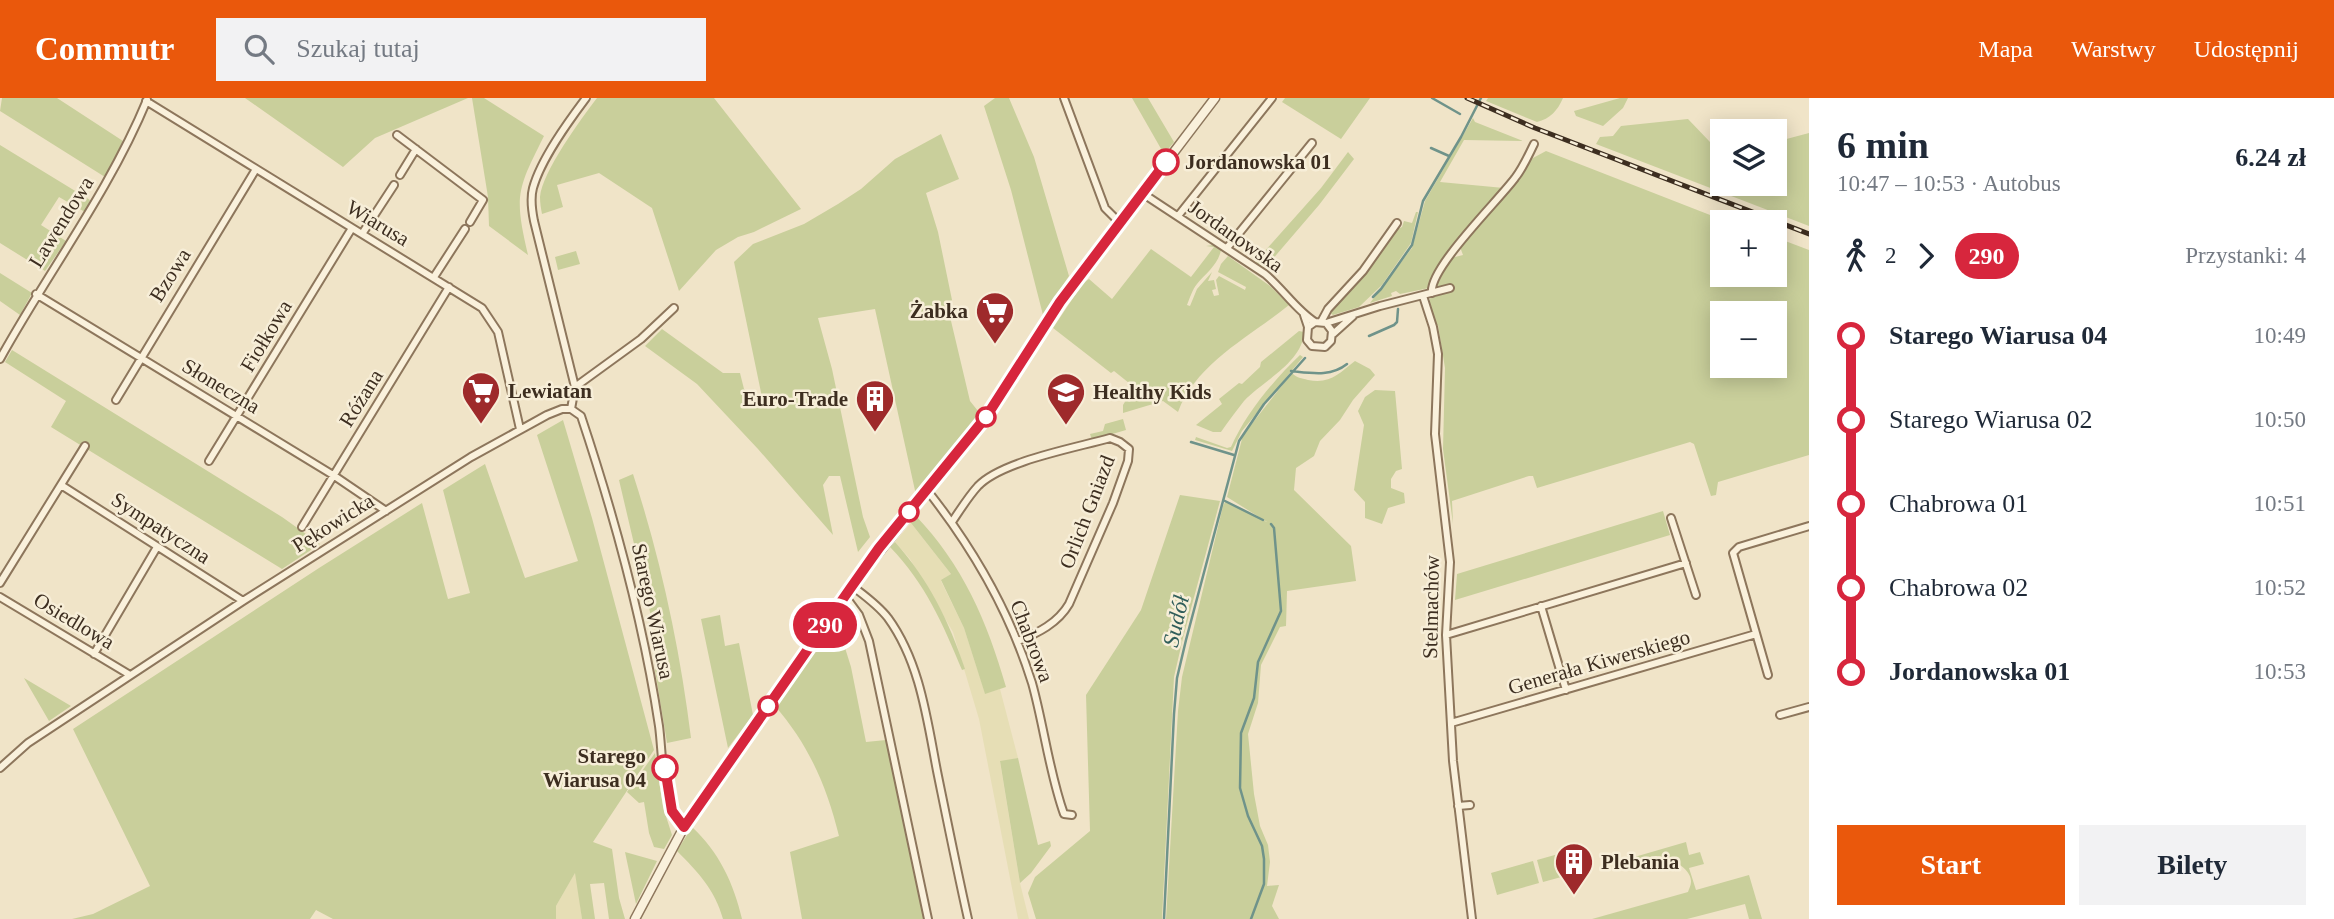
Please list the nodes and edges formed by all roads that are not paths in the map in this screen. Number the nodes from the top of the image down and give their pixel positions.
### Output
1 (586, 98) edge
2 (1064, 98) edge
3 (1215, 98) edge
4 (1272, 98) edge
5 (147, 100) edge
6 (397, 135) dead end
7 (1312, 143) dead end
8 (1534, 145) dead end
9 (416, 149) junction
10 (256, 169) junction
11 (400, 175) dead end
12 (394, 185) dead end
13 (1142, 192) junction
14 (1178, 216) junction
15 (470, 222) dead end
16 (1119, 222) junction
17 (1397, 223) dead end
18 (352, 228) junction
19 (465, 229) dead end
20 (362, 234) junction
21 (1227, 248) junction
22 (434, 277) junction
23 (449, 287) junction
24 (1450, 288) dead end
25 (1432, 293) junction
26 (36, 294) junction
27 (1423, 296) junction
28 (674, 308) dead end
29 (1354, 314) junction
30 (1304, 315) junction
31 (1321, 322) junction
32 (1308, 327) junction
33 (1333, 334) junction
34 (140, 357) junction
35 (0, 359) edge
36 (575, 387) junction
37 (116, 400) dead end
38 (571, 409) junction
39 (237, 416) junction
40 (520, 429) junction
41 (85, 446) dead end
42 (209, 461) dead end
43 (333, 475) junction
44 (61, 485) junction
45 (927, 490) junction
46 (386, 511) junction
47 (1671, 518) dead end
48 (952, 522) junction
49 (1809, 526) edge
50 (302, 527) dead end
51 (157, 547) junction
52 (1686, 563) junction
53 (0, 583) edge
54 (852, 586) junction
55 (1696, 595) dead end
56 (845, 596) junction
57 (0, 597) edge
58 (243, 601) junction
59 (1541, 606) junction
60 (1756, 634) junction
61 (1446, 635) junction
62 (1018, 641) junction
63 (94, 654) junction
64 (1768, 675) dead end
65 (130, 676) junction
66 (1566, 690) junction
67 (1809, 707) edge
68 (1780, 715) dead end
69 (1451, 723) junction
70 (0, 768) edge
71 (1470, 805) dead end
72 (1458, 806) junction
73 (1072, 815) dead end
74 (684, 827) junction
75 (635, 919) edge
76 (928, 919) edge
77 (968, 919) edge
78 (1472, 919) edge

1 - 36 street
2 - 16 street
3 - 13 street
4 - 14 street
5 - 10 street, Wiarusa
5 - 26 street, Lawendowa
6 - 9 street
7 - 21 street
8 - 25 street
9 - 11 street
9 - 15 street
10 - 18 street, Wiarusa
10 - 34 street, Bzowa
12 - 20 street
13 - 14 street, Jordanowska
13 - 16 street
14 - 21 street, Jordanowska
16 - 45 street
17 - 31 street
18 - 20 street, Wiarusa
18 - 39 street, Fiołkowa
19 - 22 street
20 - 22 street, Wiarusa
21 - 30 street, Jordanowska
22 - 23 street, Wiarusa
23 - 40 street, Wiarusa
23 - 43 street, Różana
24 - 25 street
25 - 27 street
26 - 34 street, Słoneczna
26 - 35 street, Lawendowa
27 - 29 street
27 - 61 street, Stelmachów
28 - 36 street
29 - 31 street
29 - 33 street
30 - 31 street
30 - 32 street
31 - 32 street
31 - 33 street
32 - 33 street
34 - 37 street, Bzowa
34 - 39 street, Słoneczna
36 - 38 street
38 - 40 street, Pękowicka
38 - 74 street, Starego Wiarusa
39 - 42 street, Fiołkowa
39 - 43 street, Słoneczna
40 - 46 street, Pękowicka
41 - 44 street
43 - 46 street, Słoneczna
43 - 50 street, Różana
44 - 51 street, Sympatyczna
44 - 53 street
45 - 48 street, Chabrowa
45 - 54 street
46 - 58 street, Pękowicka
47 - 52 street
48 - 62 street, Chabrowa
48 - 62 street, Orlich Gniazd
49 - 60 street
51 - 58 street, Sympatyczna
51 - 63 street
52 - 55 street
52 - 59 street
54 - 56 street
54 - 77 street
56 - 74 street
56 - 76 street
57 - 63 street, Osiedlowa
58 - 65 street, Pękowicka
59 - 61 street
59 - 66 street
60 - 64 street
60 - 66 street, Generała Kiwerskiego
61 - 69 street, Stelmachów
62 - 73 street, Chabrowa
63 - 65 street, Osiedlowa
65 - 70 street, Pękowicka
66 - 69 street, Generała Kiwerskiego
67 - 68 street
69 - 72 street, Stelmachów
71 - 72 street
72 - 78 street, Stelmachów
74 - 75 street

